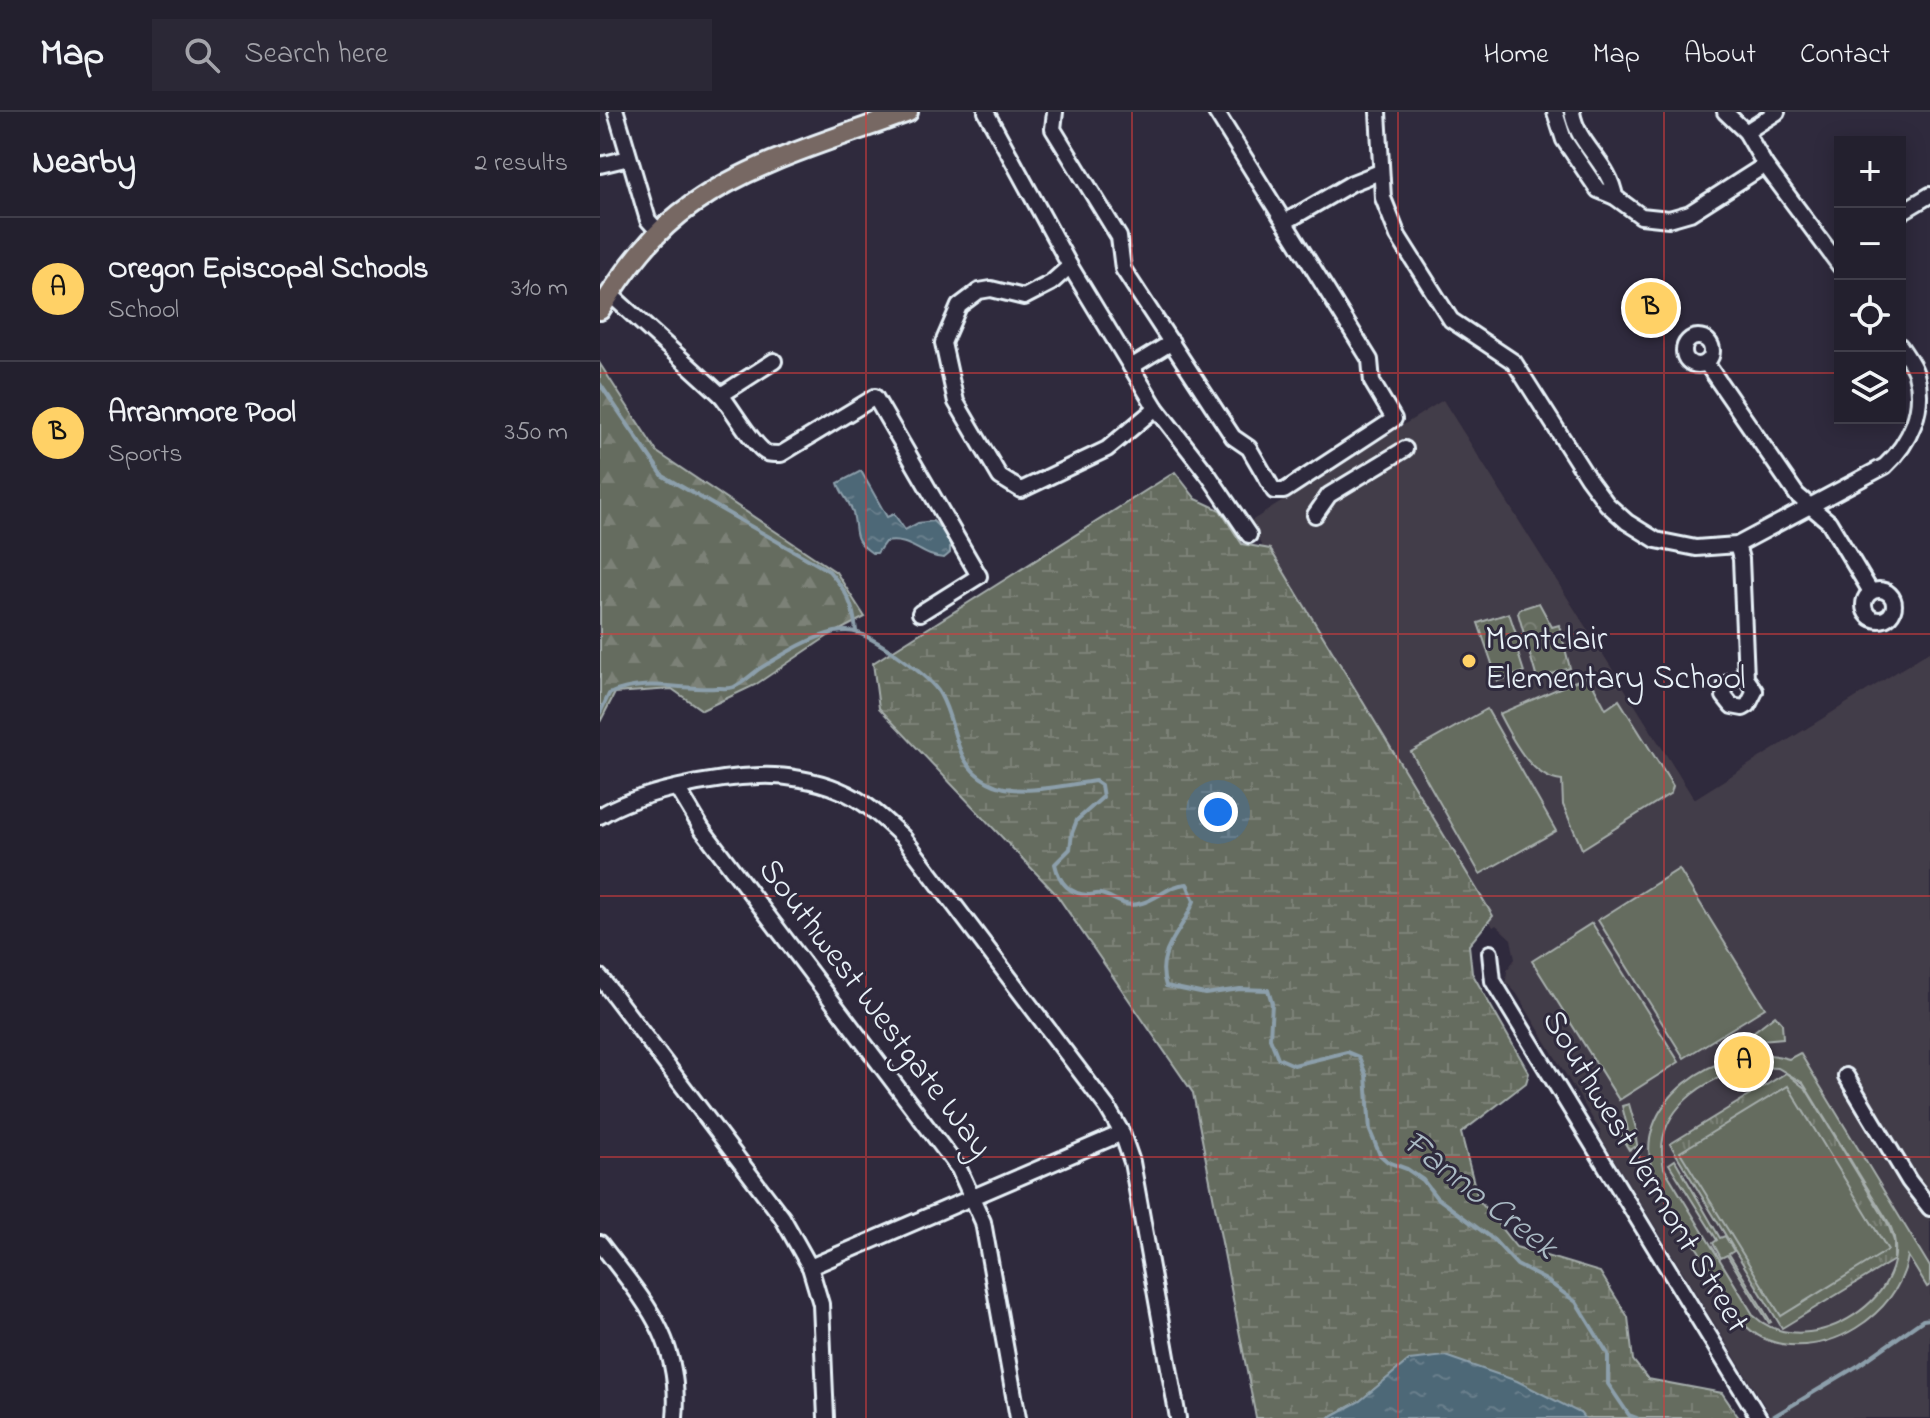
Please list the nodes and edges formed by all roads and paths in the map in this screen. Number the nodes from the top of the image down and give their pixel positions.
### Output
1 (616, 112) edge
2 (908, 112) edge
3 (986, 112) edge
4 (1055, 112) edge
5 (1216, 112) edge
6 (1378, 112) edge
7 (1555, 112) edge
8 (1572, 112) edge
9 (1725, 112) edge
10 (1777, 112) edge
11 (1746, 132) junction
12 (629, 158) junction
13 (600, 165) edge
14 (1765, 165) junction
15 (1380, 172) junction
16 (1930, 195) edge
17 (1615, 197) junction
18 (1906, 209) edge
19 (1285, 222) junction
20 (659, 232) junction
21 (1834, 252) edge
22 (1070, 266) junction
23 (610, 294) junction
24 (600, 310) edge
25 (1172, 342) junction
26 (1905, 352) edge
27 (774, 361) dead end
28 (1706, 363) dead end
29 (1131, 367) junction
30 (1923, 372) edge
31 (721, 395) junction
32 (1156, 408) junction
33 (1924, 420) edge
34 (1405, 449) dead end
35 (1812, 506) junction
36 (1315, 515) dead end
37 (1249, 535) dead end
38 (1737, 545) junction
39 (1871, 592) dead end
40 (920, 613) dead end
41 (1746, 678) dead end
42 (678, 789) junction
43 (600, 816) edge
44 (1490, 953) dead end
45 (600, 977) edge
46 (1846, 1076) dead end
47 (1122, 1133) junction
48 (973, 1196) junction
49 (1930, 1208) edge
50 (600, 1243) edge
51 (810, 1267) junction
52 (675, 1418) edge
53 (826, 1418) edge
54 (1018, 1418) edge
55 (1178, 1418) edge
56 (1759, 1418) edge

1 - 12 street
2 - 20 main road
3 - 22 street
4 - 25 street
5 - 19 street
6 - 15 street
7 - 17 street
8 - 17 street
9 - 11 street
10 - 11 street
11 - 14 street
12 - 13 street
12 - 20 street
14 - 17 street
14 - 21 street
15 - 19 street
15 - 38 street
16 - 18 street
19 - 25 street
20 - 23 main road
22 - 29 street
22 - 32 street
23 - 24 main road
23 - 31 street
25 - 29 street
26 - 30 street
27 - 31 street
28 - 35 street
29 - 32 street
30 - 33 street
31 - 40 street
32 - 37 street
33 - 35 street
34 - 36 street
35 - 38 street
35 - 39 street
38 - 41 street
42 - 43 street
42 - 47 street
42 - 48 street, Southwest Westgate Way
44 - 56 street, Southwest Vermont Street
45 - 51 street
46 - 49 street
47 - 48 street
47 - 55 street
48 - 51 street
48 - 54 street, Southwest Westgate Way
50 - 52 street
51 - 53 street

